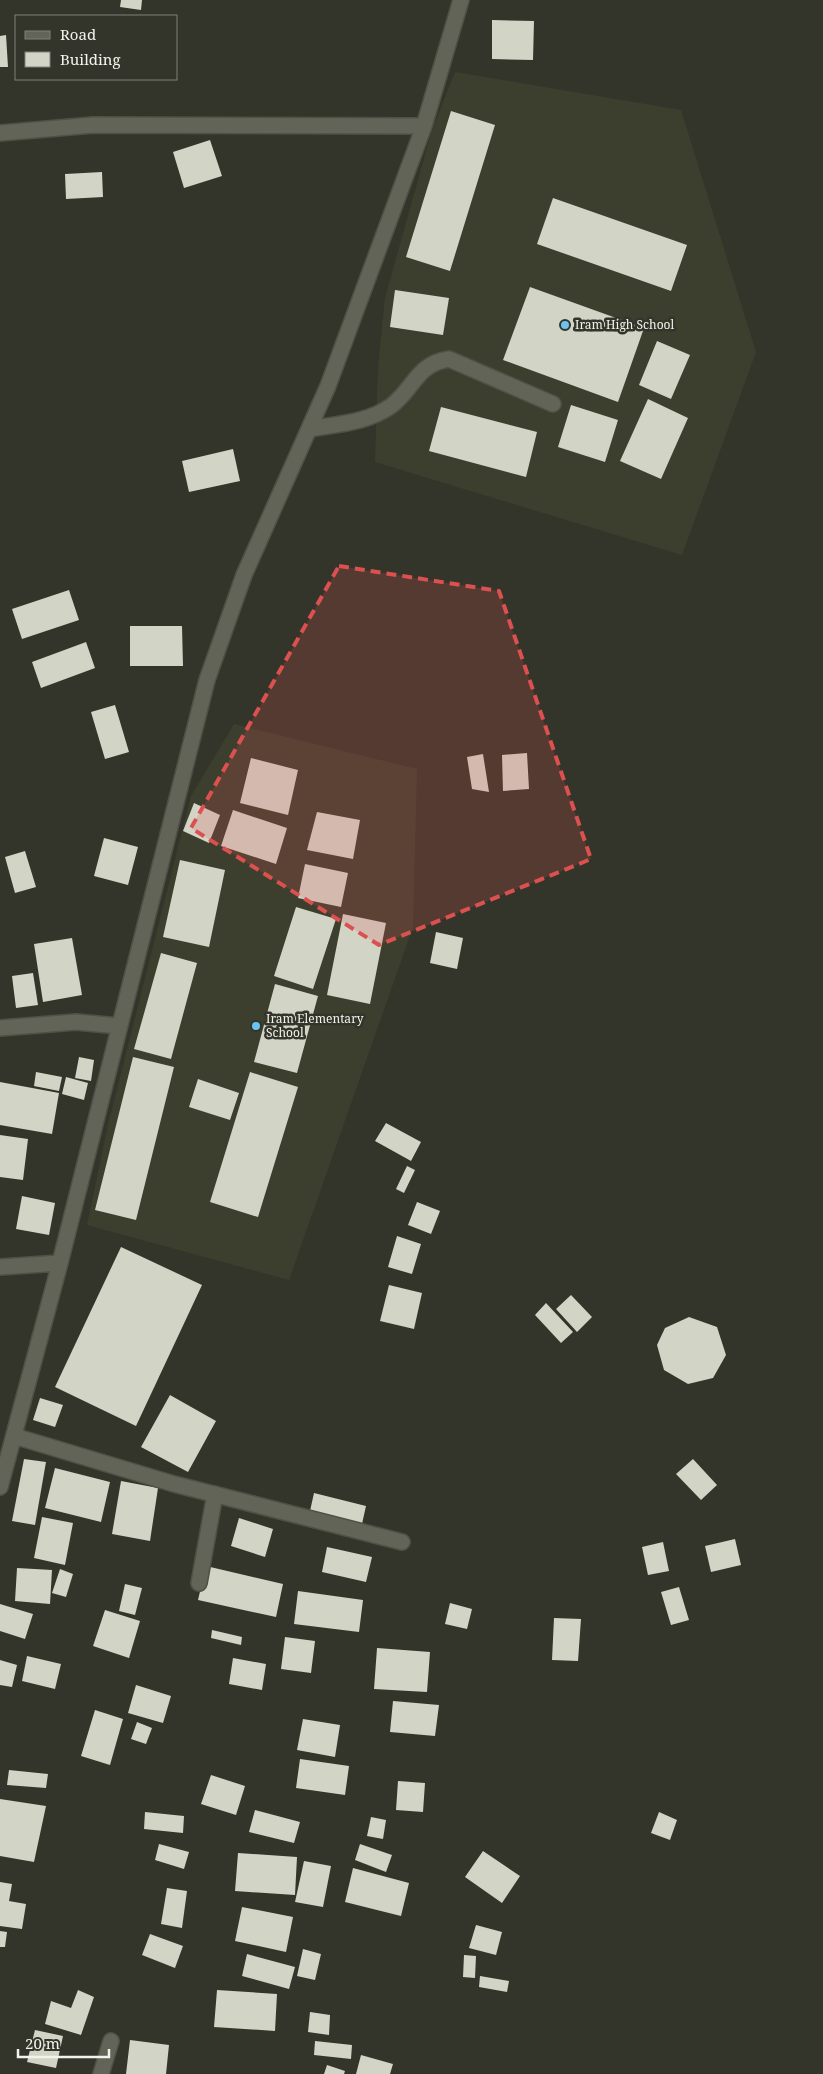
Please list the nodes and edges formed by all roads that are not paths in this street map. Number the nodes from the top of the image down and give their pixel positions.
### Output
1 (462, 0) edge
2 (424, 126) junction
3 (0, 133) edge
4 (553, 404) dead end
5 (309, 429) junction
6 (119, 1026) junction
7 (0, 1028) edge
8 (60, 1264) junction
9 (0, 1267) edge
10 (14, 1436) junction
11 (0, 1487) edge
12 (214, 1494) junction
13 (402, 1542) dead end
14 (199, 1583) dead end
15 (111, 2041) dead end
16 (102, 2074) edge

1 - 2 street
2 - 3 street
2 - 5 street
4 - 5 street
5 - 6 street
6 - 7 street
6 - 8 street
8 - 9 street
8 - 10 street
10 - 11 street
10 - 12 street
12 - 13 street
12 - 14 street
15 - 16 street

